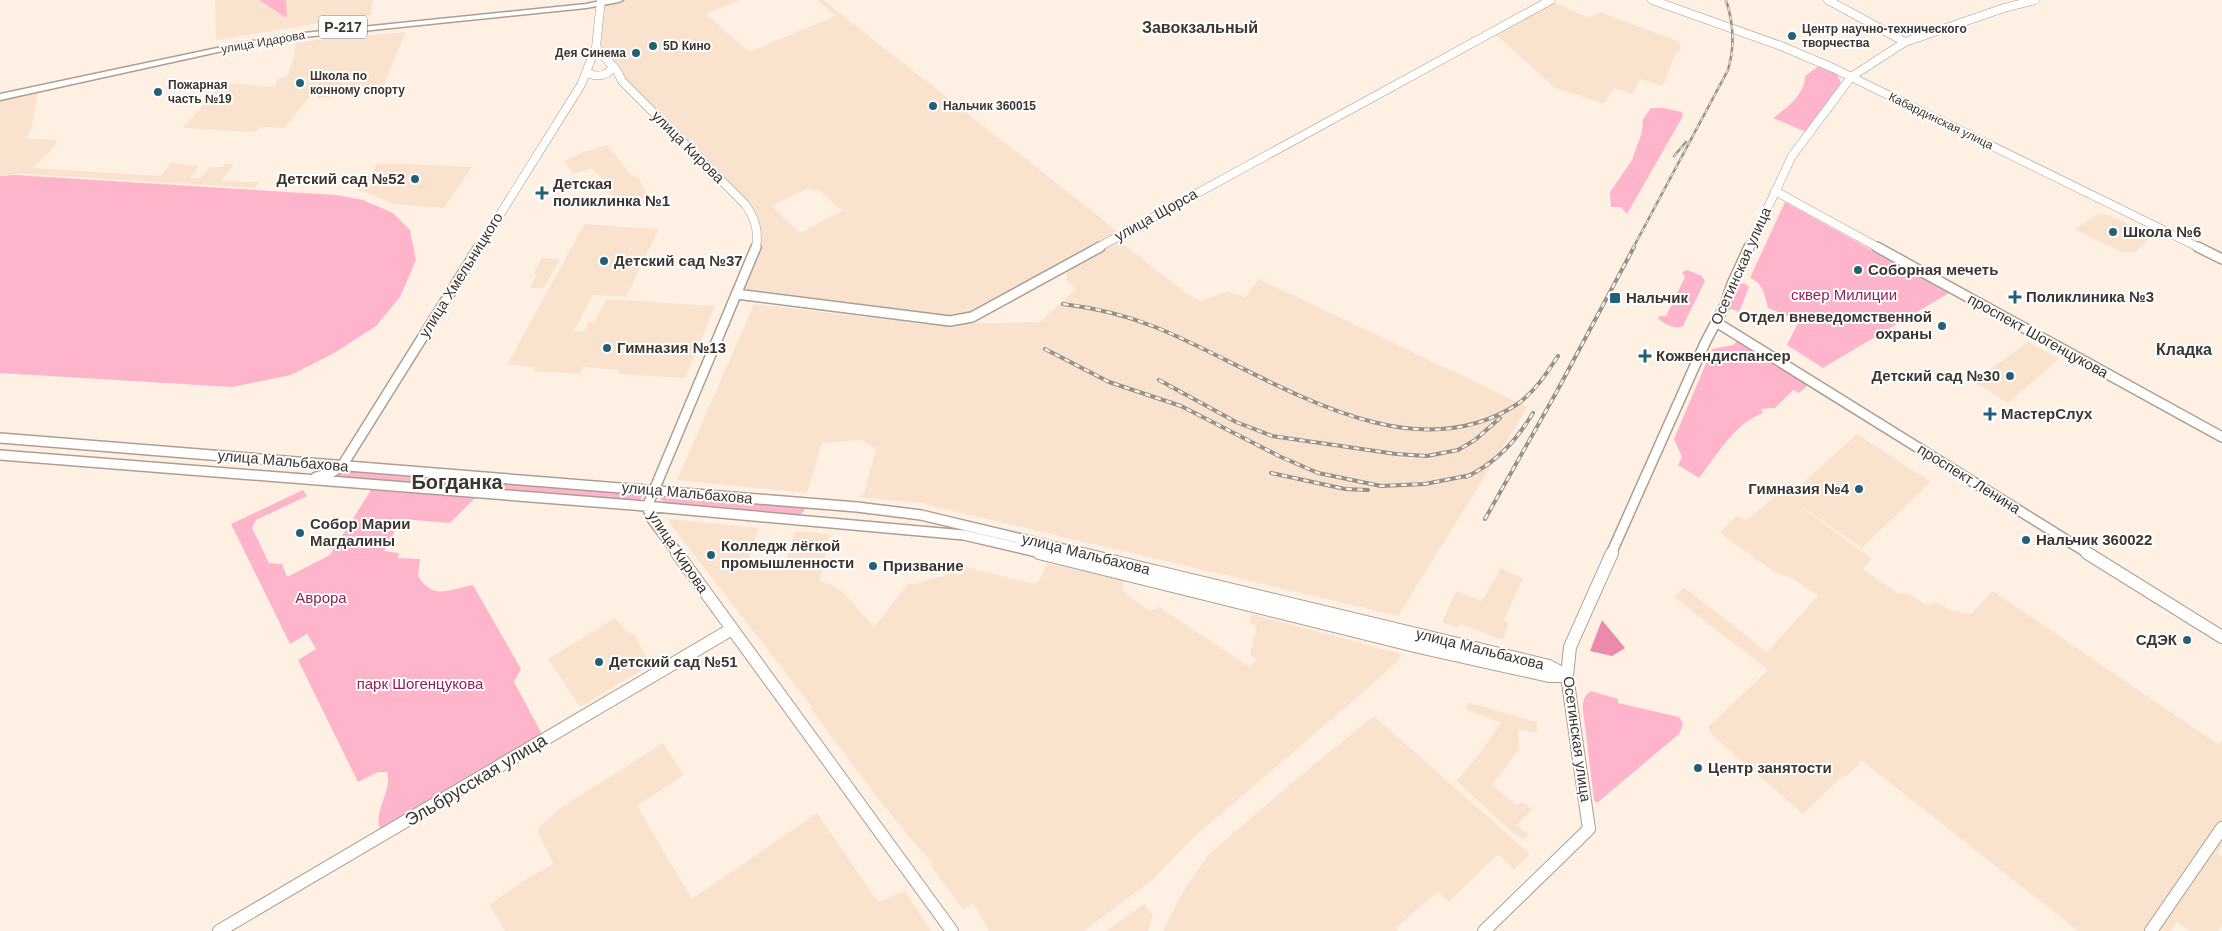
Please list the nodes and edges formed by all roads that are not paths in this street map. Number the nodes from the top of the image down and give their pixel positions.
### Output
1 (619, 0) edge
2 (1551, 0) edge
3 (1652, 0) edge
4 (1828, 0) edge
5 (2035, 0) edge
6 (601, 1) edge
7 (1905, 42) junction
8 (596, 47) junction
9 (611, 64) junction
10 (588, 68) junction
11 (599, 75) junction
12 (1851, 77) junction
13 (622, 82) junction
14 (581, 85) junction
15 (0, 95) edge
16 (1775, 191) junction
17 (2222, 259) edge
18 (736, 294) junction
19 (1716, 322) junction
20 (2222, 437) edge
21 (0, 438) edge
22 (0, 455) edge
23 (342, 466) junction
24 (331, 477) junction
25 (654, 490) junction
26 (647, 507) junction
27 (732, 629) junction
28 (2222, 637) edge
29 (1567, 676) junction
30 (2222, 828) edge
31 (220, 931) edge
32 (952, 931) edge
33 (1484, 931) edge
34 (2151, 931) edge

1 - 6 main road, улица Идарова / Р-217
2 - 18 main road, улица Щорса
3 - 12 main road, Кабардинская улица
4 - 7 main road
5 - 7 main road, Осетинская улица
6 - 8 main road
6 - 15 main road, улица Идарова / Р-217
7 - 12 main road, Осетинская улица
8 - 9 main road
8 - 10 main road, улица Хмельницкого
9 - 10 main road
9 - 11 main road
9 - 13 main road
10 - 11 main road
10 - 14 main road, улица Хмельницкого
11 - 13 main road
11 - 14 main road
12 - 16 main road, Осетинская улица
12 - 17 main road, Кабардинская улица
13 - 18 main road, улица Кирова
14 - 23 main road, улица Хмельницкого
16 - 19 main road, Осетинская улица
16 - 20 main road, проспект Шогенцукова
18 - 25 main road, улица Кирова
19 - 28 main road, проспект Ленина
19 - 29 main road, Осетинская улица
21 - 23 main road, улица Мальбахова
22 - 24 main road, улица Мальбахова
23 - 24 main road
23 - 25 main road, улица Мальбахова
24 - 26 main road, улица Мальбахова
25 - 26 main road, улица Кирова
25 - 29 main road, улица Мальбахова
26 - 27 main road, улица Кирова
26 - 29 main road, улица Мальбахова
27 - 31 main road, Эльбрусская улица
27 - 32 main road, улица Кирова
29 - 33 main road, Осетинская улица
30 - 34 main road

